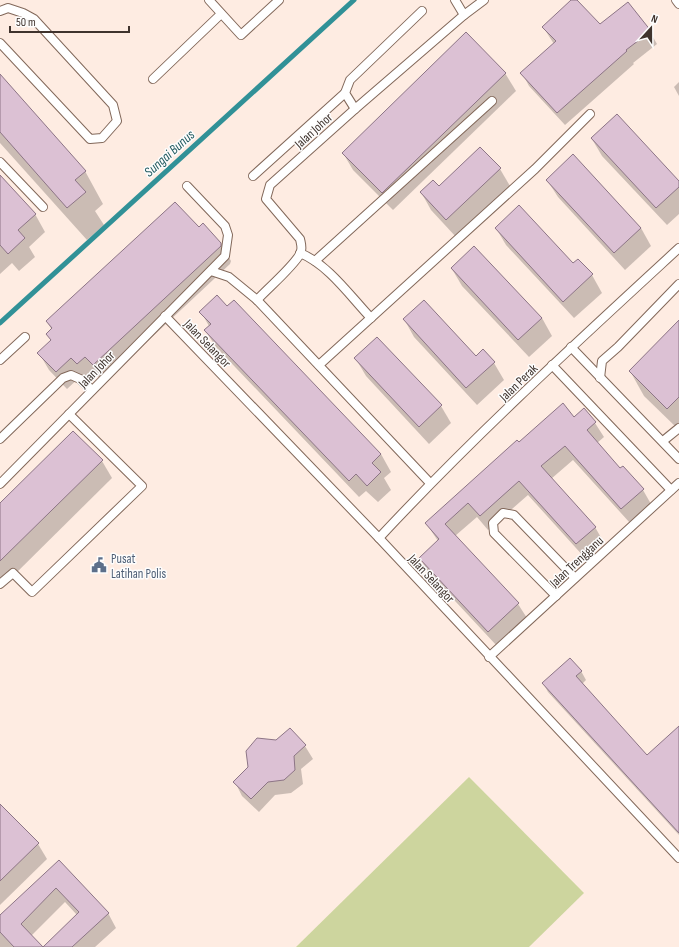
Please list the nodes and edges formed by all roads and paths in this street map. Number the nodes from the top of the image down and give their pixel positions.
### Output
1 (209, 0) edge
2 (279, 0) edge
3 (454, 0) edge
4 (484, 0) edge
5 (676, 0) edge
6 (679, 4) edge
7 (0, 11) edge
8 (422, 11) dead end
9 (221, 14) junction
10 (464, 15) junction
11 (0, 43) edge
12 (153, 78) dead end
13 (345, 93) junction
14 (492, 101) dead end
15 (355, 108) junction
16 (590, 114) dead end
17 (0, 162) edge
18 (253, 176) dead end
19 (187, 186) dead end
20 (43, 208) dead end
21 (679, 248) edge
22 (300, 253) junction
23 (315, 261) junction
24 (210, 271) junction
25 (679, 284) edge
26 (257, 300) junction
27 (165, 316) junction
28 (371, 318) junction
29 (25, 337) dead end
30 (571, 347) junction
31 (0, 360) edge
32 (319, 365) junction
33 (552, 365) junction
34 (600, 378) junction
35 (92, 390) junction
36 (69, 414) junction
37 (679, 428) edge
38 (0, 439) edge
39 (663, 442) junction
40 (679, 459) edge
41 (430, 483) junction
42 (679, 483) edge
43 (0, 484) edge
44 (671, 490) junction
45 (379, 538) junction
46 (575, 578) junction
47 (0, 584) edge
48 (556, 596) junction
49 (489, 657) junction
50 (679, 858) edge

1 - 9 lane
2 - 9 lane
3 - 10 lane
4 - 10 lane, Jalan Johor
5 - 6 lane
7 - 11 lane
8 - 13 lane
9 - 12 lane
10 - 15 lane, Jalan Johor
13 - 15 lane
13 - 18 lane
14 - 23 lane
15 - 22 lane, Jalan Johor
16 - 28 lane
17 - 20 lane
19 - 24 lane, Jalan Johor
21 - 30 lane, Jalan Perak
22 - 23 lane
22 - 26 lane
23 - 28 lane
24 - 26 lane
24 - 27 lane, Jalan Johor
25 - 34 lane
26 - 32 lane
27 - 35 lane, Jalan Johor
27 - 45 lane, Jalan Selangor
28 - 32 lane
29 - 31 lane
30 - 33 lane, Jalan Perak
30 - 34 lane
32 - 41 lane
33 - 41 lane, Jalan Perak
33 - 44 lane
34 - 39 lane
35 - 36 lane, Jalan Johor
35 - 38 lane
36 - 43 lane, Jalan Johor
36 - 47 lane
37 - 39 lane
39 - 40 lane
41 - 45 lane, Jalan Perak
42 - 44 lane, Jalan Trengganu
44 - 46 lane, Jalan Trengganu
45 - 49 lane, Jalan Selangor
46 - 48 lane, Jalan Trengganu
46 - 48 lane
48 - 49 lane, Jalan Trengganu
49 - 50 lane, Jalan Selangor

